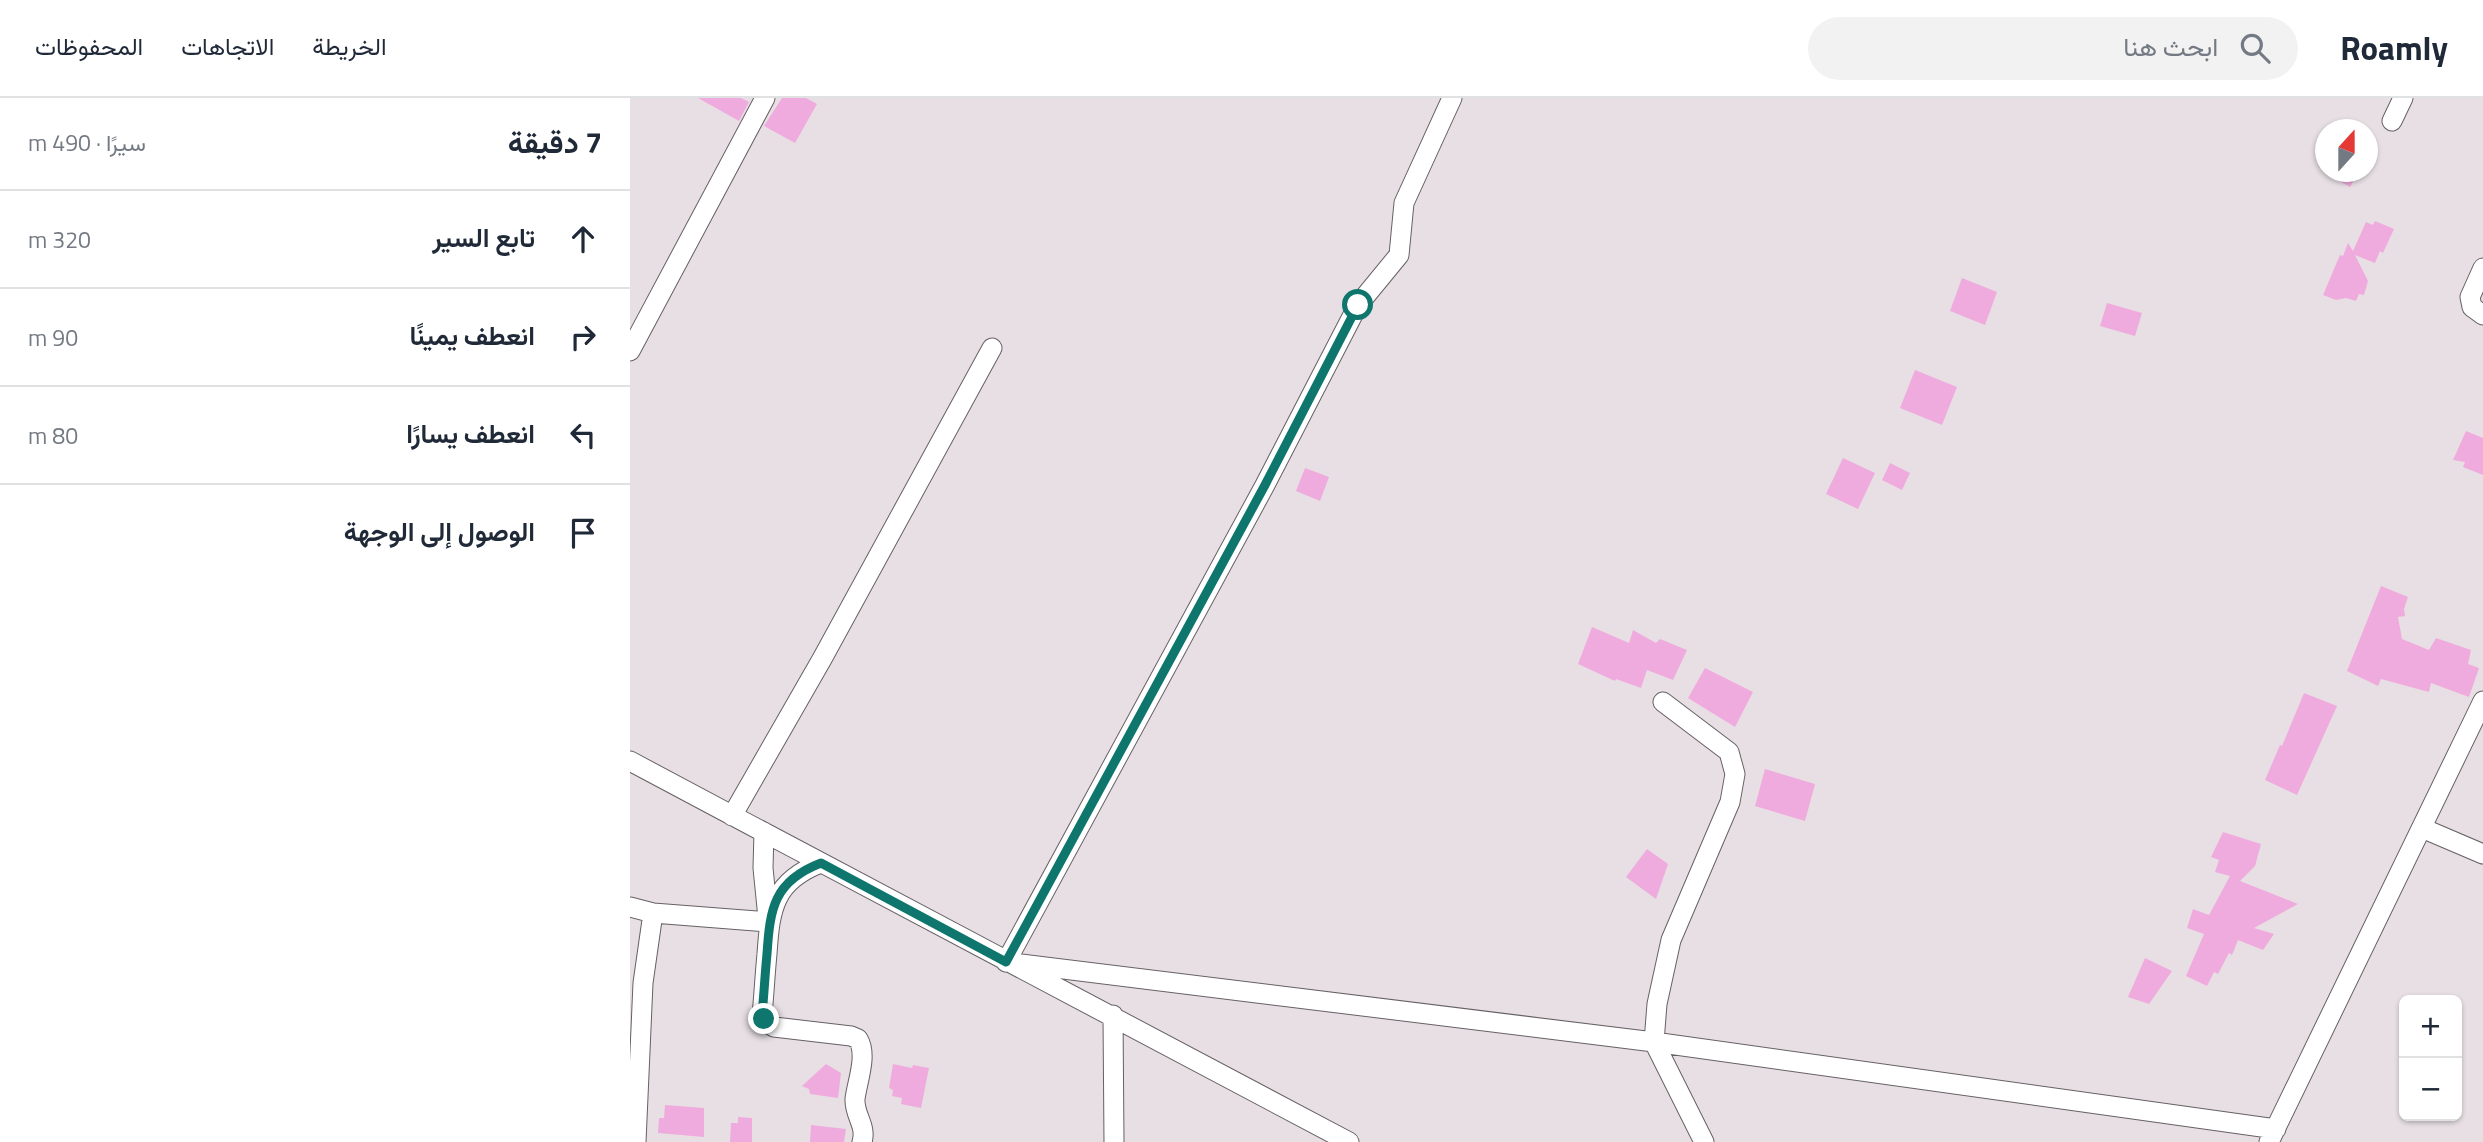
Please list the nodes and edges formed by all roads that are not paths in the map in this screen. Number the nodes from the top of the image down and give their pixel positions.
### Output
1 (765, 98) edge
2 (1452, 98) edge
3 (2403, 98) edge
4 (2392, 121) dead end
5 (2483, 268) edge
6 (2483, 315) edge
7 (992, 348) dead end
8 (630, 351) edge
9 (2483, 701) edge
10 (1663, 702) dead end
11 (630, 761) edge
12 (732, 816) junction
13 (2422, 828) junction
14 (764, 832) junction
15 (2483, 853) edge
16 (821, 863) junction
17 (630, 907) edge
18 (653, 912) junction
19 (769, 922) junction
20 (1006, 962) junction
21 (1113, 1015) junction
22 (1654, 1042) junction
23 (2273, 1135) edge
24 (636, 1142) edge
25 (862, 1142) edge
26 (1114, 1142) edge
27 (1349, 1142) edge
28 (1704, 1142) edge

1 - 8 street
2 - 20 street
3 - 4 street
5 - 6 street
7 - 12 street
9 - 13 street
10 - 22 street
11 - 12 street
12 - 14 street
13 - 15 street
13 - 23 street
14 - 16 street
14 - 19 street
16 - 19 street
16 - 20 street
17 - 18 street
18 - 19 street
18 - 24 street
19 - 25 street
20 - 21 street
20 - 22 street
21 - 26 street
21 - 27 street
22 - 23 street
22 - 28 street

